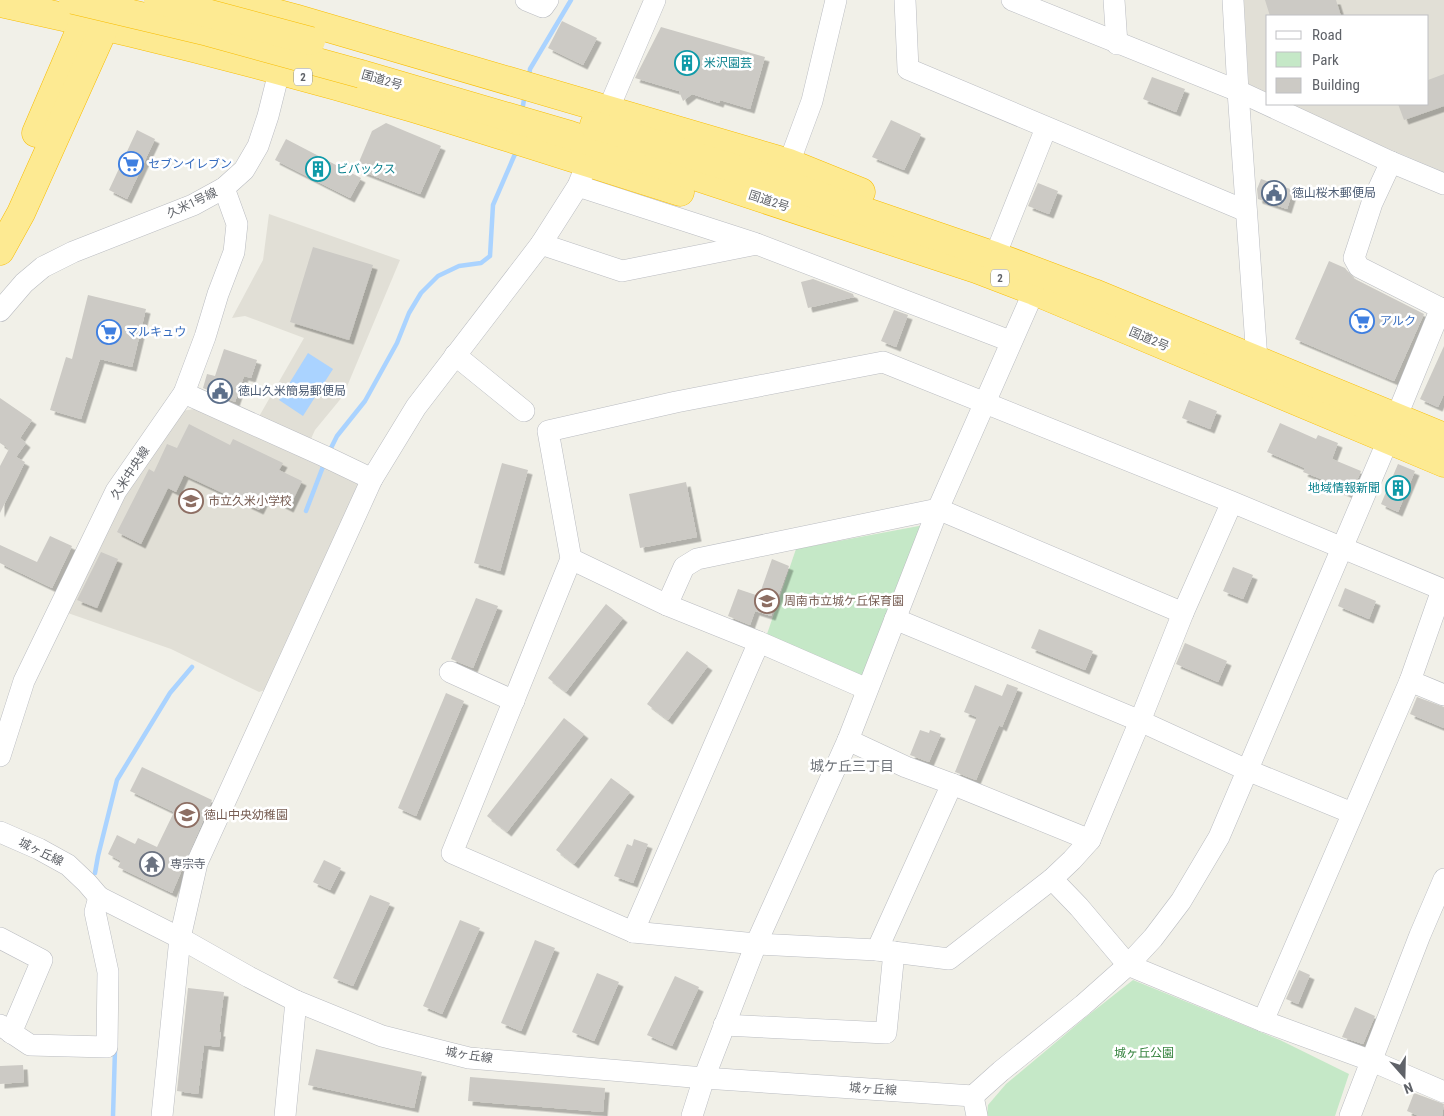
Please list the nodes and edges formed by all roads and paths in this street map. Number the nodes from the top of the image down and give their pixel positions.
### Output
1 (158, 0) edge
2 (227, 0) edge
3 (526, 0) edge
4 (548, 0) edge
5 (655, 0) edge
6 (836, 0) edge
7 (905, 0) edge
8 (1012, 0) edge
9 (1114, 0) edge
10 (1233, 0) edge
11 (0, 3) edge
12 (95, 9) edge
13 (294, 18) junction
14 (1117, 44) junction
15 (363, 65) junction
16 (279, 70) junction
17 (1238, 91) junction
18 (1266, 104) edge
19 (1268, 105) edge
20 (500, 106) junction
21 (608, 110) junction
22 (542, 118) junction
23 (1046, 128) junction
24 (1391, 162) junction
25 (789, 163) junction
26 (582, 174) junction
27 (1444, 184) edge
28 (224, 188) junction
29 (1246, 211) junction
30 (0, 216) edge
31 (541, 244) junction
32 (757, 244) junction
33 (0, 251) edge
34 (982, 258) junction
35 (1034, 291) junction
36 (1442, 309) edge
37 (0, 311) edge
38 (1010, 342) junction
39 (455, 355) junction
40 (1258, 360) junction
41 (184, 393) junction
42 (984, 404) junction
43 (524, 411) dead end
44 (1392, 429) junction
45 (1444, 437) edge
46 (1444, 463) edge
47 (372, 479) junction
48 (1232, 502) junction
49 (938, 510) junction
50 (1343, 549) junction
51 (571, 559) junction
52 (1443, 590) edge
53 (667, 605) junction
54 (1183, 613) junction
55 (895, 620) junction
56 (759, 642) junction
57 (450, 672) dead end
58 (1410, 681) junction
59 (867, 689) junction
60 (1444, 695) edge
61 (514, 701) junction
62 (1140, 722) junction
63 (848, 740) junction
64 (0, 756) edge
65 (1247, 770) junction
66 (952, 784) junction
67 (1352, 813) junction
68 (0, 832) edge
69 (1090, 840) junction
70 (1052, 879) junction
71 (1444, 880) edge
72 (99, 897) junction
73 (633, 932) junction
74 (0, 938) edge
75 (180, 938) junction
76 (756, 944) junction
77 (885, 951) junction
78 (1128, 964) junction
79 (296, 1001) junction
80 (1263, 1021) junction
81 (724, 1026) junction
82 (6, 1029) edge
83 (1372, 1061) junction
84 (704, 1078) junction
85 (1444, 1092) edge
86 (975, 1106) edge
87 (162, 1116) edge
88 (285, 1116) edge
89 (692, 1116) edge
90 (1350, 1116) edge

1 - 15 highway, 国道2号 / 2, bridge
2 - 13 highway, 2
3 - 4 street
5 - 21 street
6 - 25 street
7 - 23 street
8 - 14 street
9 - 14 street
10 - 17 street
11 - 12 highway, 2
12 - 15 highway, 国道2号 / 2, bridge
12 - 16 highway, 2
12 - 30 highway
12 - 33 highway
13 - 16 street, 久米1号線
13 - 20 highway, 2
14 - 17 street
15 - 20 highway, 国道2号 / 2
16 - 20 highway, 2
16 - 28 street, 久米1号線
17 - 18 street
17 - 29 street
19 - 24 street
20 - 22 highway, 国道2号 / 2
20 - 22 highway, 2
21 - 22 highway, 2
21 - 25 highway, 2
22 - 26 highway, 2
22 - 34 highway, 国道2号 / 2
23 - 29 street
23 - 34 street
24 - 27 street
24 - 36 street
25 - 34 highway, 2
26 - 31 street
26 - 32 street
26 - 34 highway, 2
28 - 37 street, 久米1号線
28 - 41 street, 久米中央線
29 - 40 street
31 - 32 street
31 - 39 street
32 - 38 street
34 - 35 highway, 国道2号 / 2
34 - 40 highway, 国道2号 / 2
35 - 38 street
35 - 44 highway, 国道2号 / 2
36 - 44 street
38 - 42 street
39 - 43 street
39 - 47 street
40 - 44 highway, 国道2号 / 2
41 - 47 street
41 - 64 street, 久米中央線
42 - 48 street
42 - 49 street
42 - 51 street
44 - 45 highway, 国道2号 / 2
44 - 46 highway, 国道2号 / 2
44 - 50 street
47 - 75 street
48 - 50 street
48 - 54 street
49 - 53 street
49 - 54 street
49 - 55 street
50 - 52 street
50 - 65 street
51 - 53 street
51 - 61 street
52 - 58 street
53 - 56 street
54 - 62 street
55 - 59 street
55 - 62 street
56 - 59 street
56 - 73 street
57 - 61 street
58 - 60 street
58 - 67 street
59 - 63 street
61 - 73 street
62 - 65 street
62 - 69 street
63 - 66 street
63 - 76 street
65 - 67 street
65 - 78 street
66 - 69 street
66 - 77 street
67 - 80 street
68 - 72 street, 城ヶ丘線
69 - 70 street
70 - 77 street
70 - 78 street
71 - 83 street
72 - 75 street, 城ヶ丘線
72 - 82 street
73 - 76 street
74 - 82 street
75 - 79 street, 城ヶ丘線
75 - 87 street
76 - 77 street
76 - 81 street
77 - 81 street
78 - 80 street
78 - 86 street
79 - 84 street, 城ヶ丘線
79 - 88 street
80 - 83 street
81 - 84 street
83 - 85 street
83 - 90 street
84 - 86 street, 城ヶ丘線
84 - 89 street

